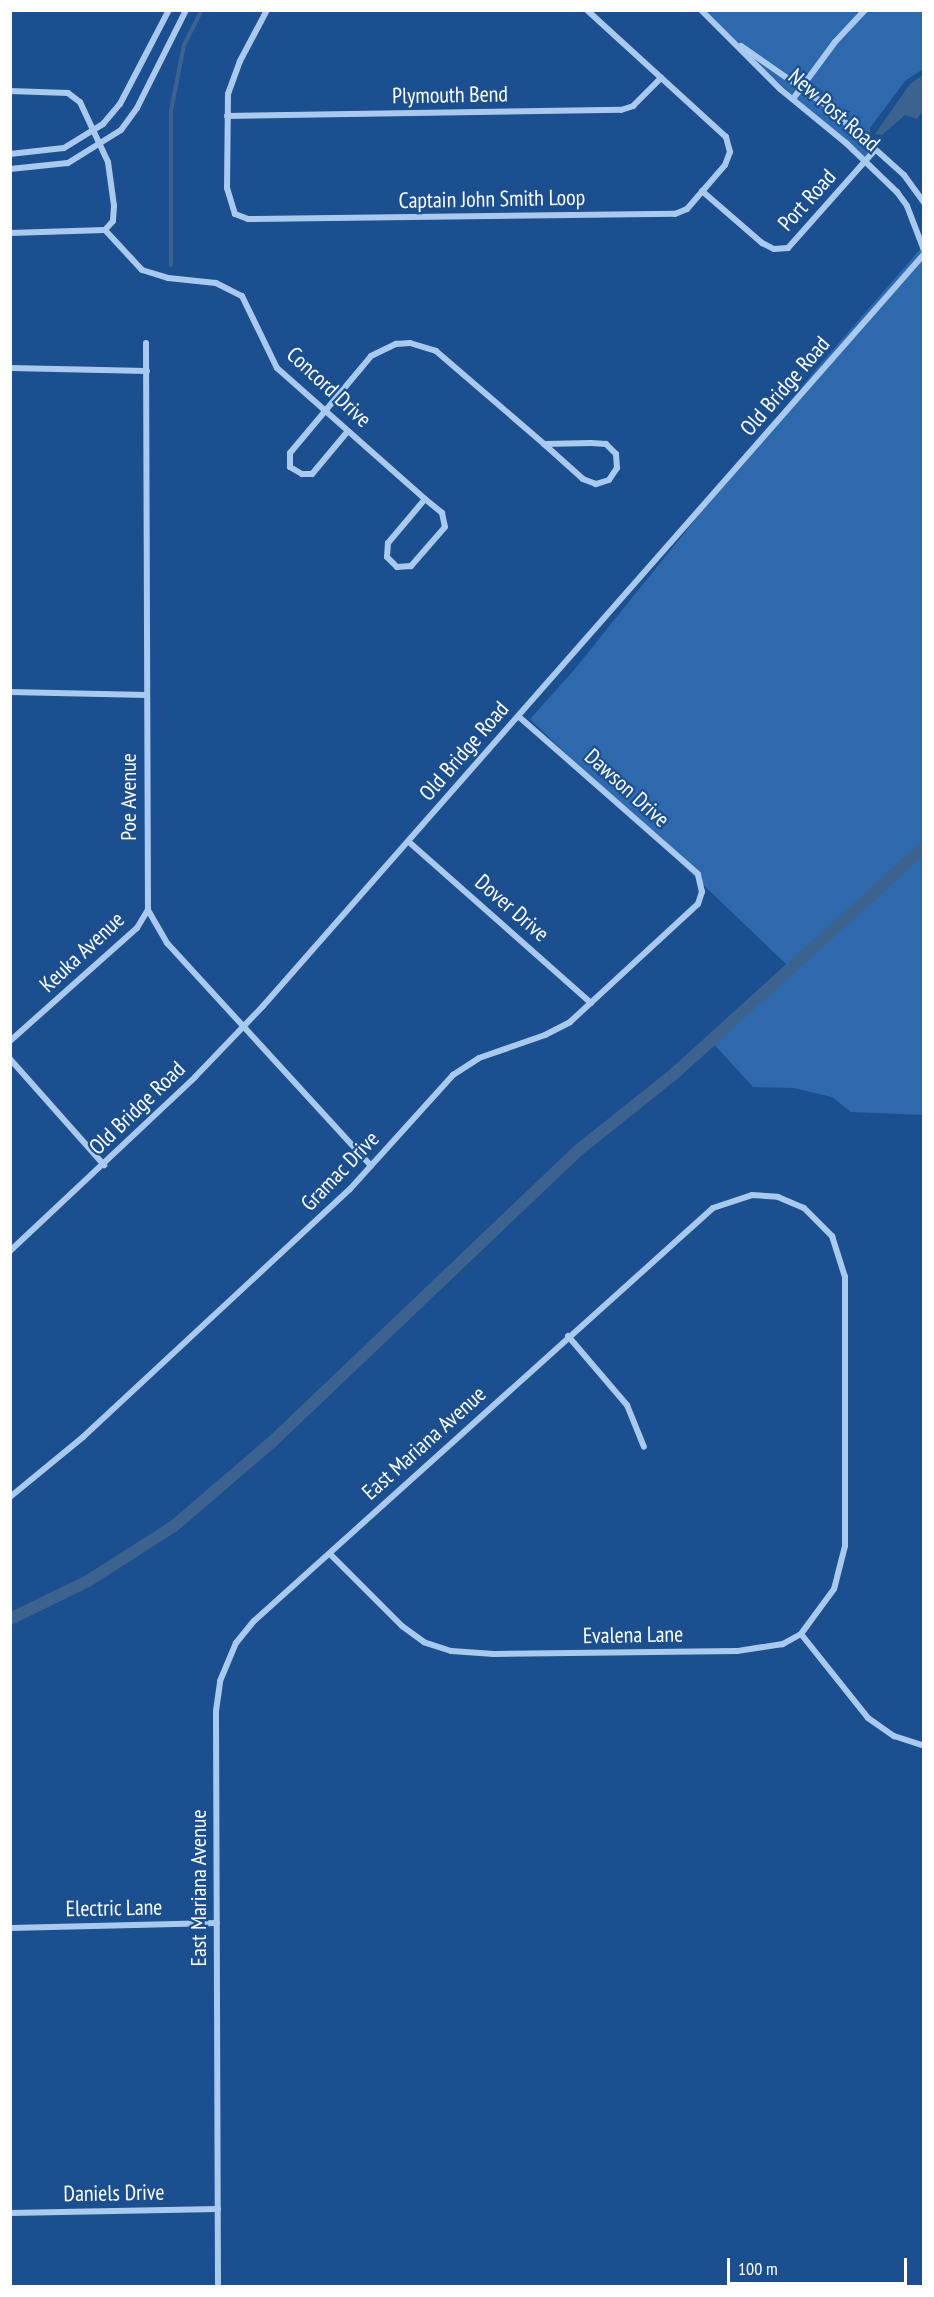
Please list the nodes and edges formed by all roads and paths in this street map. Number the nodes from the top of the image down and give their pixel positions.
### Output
1 (169, 10) edge
2 (186, 10) edge
3 (267, 10) edge
4 (587, 10) edge
5 (701, 10) edge
6 (865, 10) edge
7 (728, 37) junction
8 (662, 78) junction
9 (802, 86) junction
10 (10, 91) edge
11 (793, 99) junction
12 (227, 116) junction
13 (94, 131) junction
14 (100, 146) junction
15 (875, 150) junction
16 (10, 154) edge
17 (865, 162) junction
18 (10, 169) edge
19 (702, 191) junction
20 (924, 203) edge
21 (105, 230) junction
22 (10, 233) edge
23 (924, 252) edge
24 (146, 343) dead end
25 (10, 368) edge
26 (147, 371) junction
27 (326, 411) junction
28 (348, 431) junction
29 (544, 444) junction
30 (425, 499) junction
31 (10, 692) edge
32 (147, 695) junction
33 (519, 717) junction
34 (409, 842) junction
35 (702, 892) joint
36 (148, 910) junction
37 (591, 1003) junction
38 (244, 1026) junction
39 (10, 1041) edge
40 (10, 1059) edge
41 (104, 1165) junction
42 (371, 1166) junction
43 (10, 1251) edge
44 (568, 1336) junction
45 (644, 1447) dead end
46 (10, 1497) edge
47 (330, 1554) junction
48 (801, 1634) junction
49 (924, 1746) edge
50 (218, 1923) junction
51 (10, 1928) edge
52 (218, 2209) junction
53 (10, 2212) edge
54 (218, 2286) edge

1 - 13 street
2 - 14 street
3 - 12 street, Captain John Smith Loop
4 - 8 street, Captain John Smith Loop
5 - 7 street, New Post Road
6 - 9 street
7 - 9 street
7 - 11 street, New Post Road
8 - 12 street, Plymouth Bend
8 - 19 street, Captain John Smith Loop
9 - 11 street
9 - 15 street
10 - 13 street
11 - 17 street, New Post Road
12 - 19 street, Captain John Smith Loop
13 - 14 street
13 - 16 street
14 - 18 street
14 - 21 street
15 - 17 street, Port Road
15 - 20 street
17 - 19 street, Port Road
17 - 23 street, New Post Road
21 - 22 street
21 - 27 street, Concord Drive
23 - 33 street, Old Bridge Road
24 - 26 street, Poe Avenue
25 - 26 street
26 - 32 street, Poe Avenue
27 - 28 street, Concord Drive
27 - 28 street
27 - 29 street
28 - 30 street, Concord Drive
29 - 29 street
30 - 30 street, Concord Drive
31 - 32 street
32 - 36 street, Poe Avenue
33 - 34 street, Old Bridge Road
33 - 35 street, Dawson Drive
34 - 37 street, Dover Drive
34 - 38 street, Old Bridge Road
35 - 37 street, Gramac Drive
36 - 38 street, Poe Avenue
36 - 39 street, Keuka Avenue
37 - 42 street, Gramac Drive
38 - 41 street, Old Bridge Road
38 - 42 street, Poe Avenue
40 - 41 street
41 - 43 street, Old Bridge Road
42 - 46 street, Gramac Drive
44 - 45 street
44 - 47 street, East Mariana Avenue
44 - 48 street, East Mariana Avenue
47 - 48 street, Evalena Lane
47 - 50 street, East Mariana Avenue
48 - 49 street
50 - 51 street, Electric Lane
50 - 52 street, East Mariana Avenue
52 - 53 street, Daniels Drive
52 - 54 street, East Mariana Avenue

